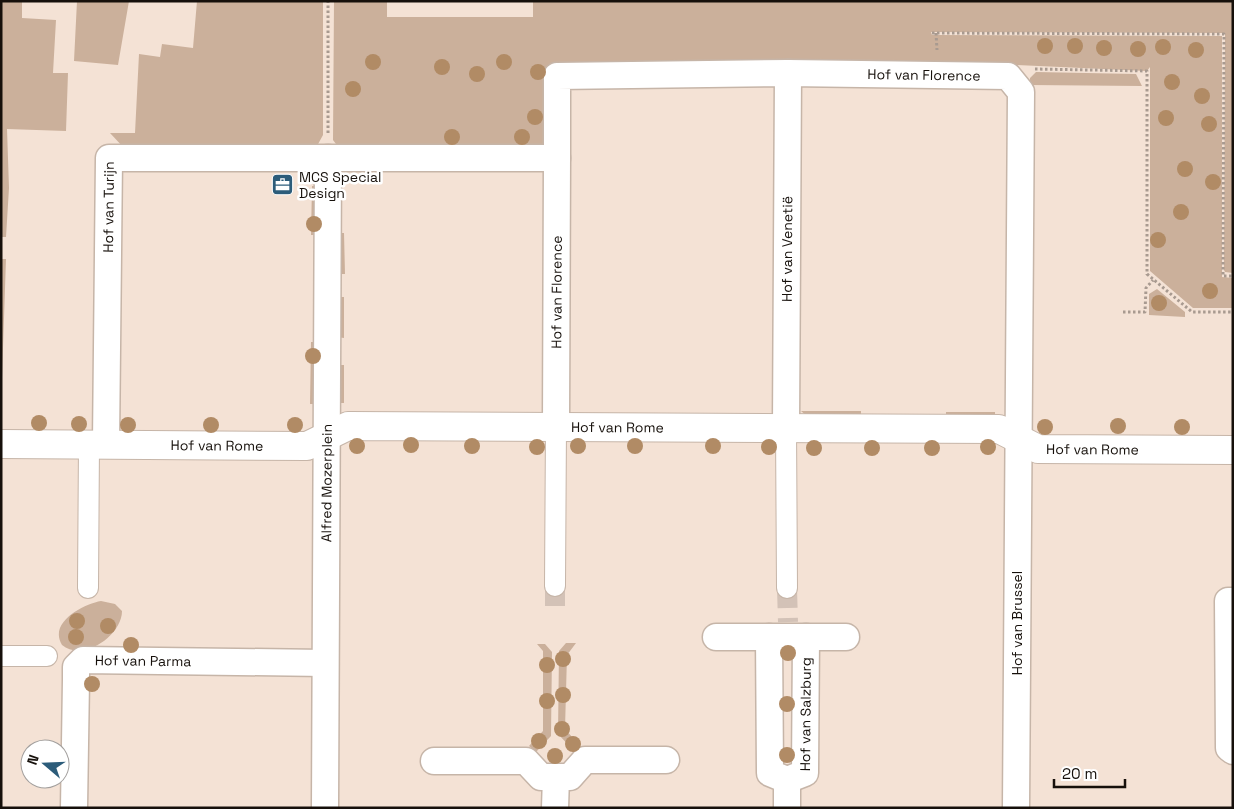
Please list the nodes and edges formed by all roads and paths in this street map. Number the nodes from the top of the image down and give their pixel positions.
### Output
1 (328, 1) edge
2 (932, 33) dead end
3 (788, 73) junction
4 (1008, 76) junction
5 (328, 158) junction
6 (557, 158) junction
7 (1233, 276) edge
8 (1153, 280) junction
9 (1123, 312) dead end
10 (1233, 312) edge
11 (556, 426) junction
12 (786, 427) junction
13 (328, 436) junction
14 (1018, 438) junction
15 (98, 443) junction
16 (1, 444) edge
17 (1233, 450) edge
18 (555, 586) tunnel mouth
19 (88, 588) dead end
20 (787, 588) tunnel mouth
21 (1233, 600) edge
22 (788, 633) junction
23 (716, 637) dead end
24 (846, 637) dead end
25 (1, 656) edge
26 (47, 656) dead end
27 (325, 663) junction
28 (1233, 751) edge
29 (666, 760) dead end
30 (434, 761) dead end
31 (556, 777) junction
32 (787, 780) junction
33 (74, 808) edge
34 (325, 808) edge
35 (555, 808) edge
36 (787, 808) edge
37 (1016, 808) edge

1 - 5 path
2 - 7 path
3 - 4 street, Hof van Florence
3 - 6 street, Hof van Florence
3 - 12 street, Hof van Venetië
4 - 8 path
4 - 14 street
5 - 6 street
5 - 13 street, Alfred Mozerplein
5 - 15 street, Hof van Turijn
6 - 11 street, Hof van Florence
8 - 9 path
8 - 10 path
11 - 12 street, Hof van Rome
11 - 13 street, Hof van Rome
11 - 18 street
12 - 14 street, Hof van Rome
12 - 20 street
13 - 15 street, Hof van Rome
13 - 27 street, Alfred Mozerplein
14 - 17 street, Hof van Rome
14 - 37 street, Hof van Brussel
15 - 16 street, Hof van Rome
15 - 19 street
21 - 28 street
22 - 23 street, Hof van Salzburg
22 - 24 street, Hof van Salzburg
22 - 32 street, Hof van Salzburg
22 - 32 street, Hof van Salzburg
25 - 26 street
27 - 33 street, Hof van Parma
27 - 34 street, Alfred Mozerplein
29 - 31 street
30 - 31 street
31 - 35 street
32 - 36 street, Hof van Salzburg

